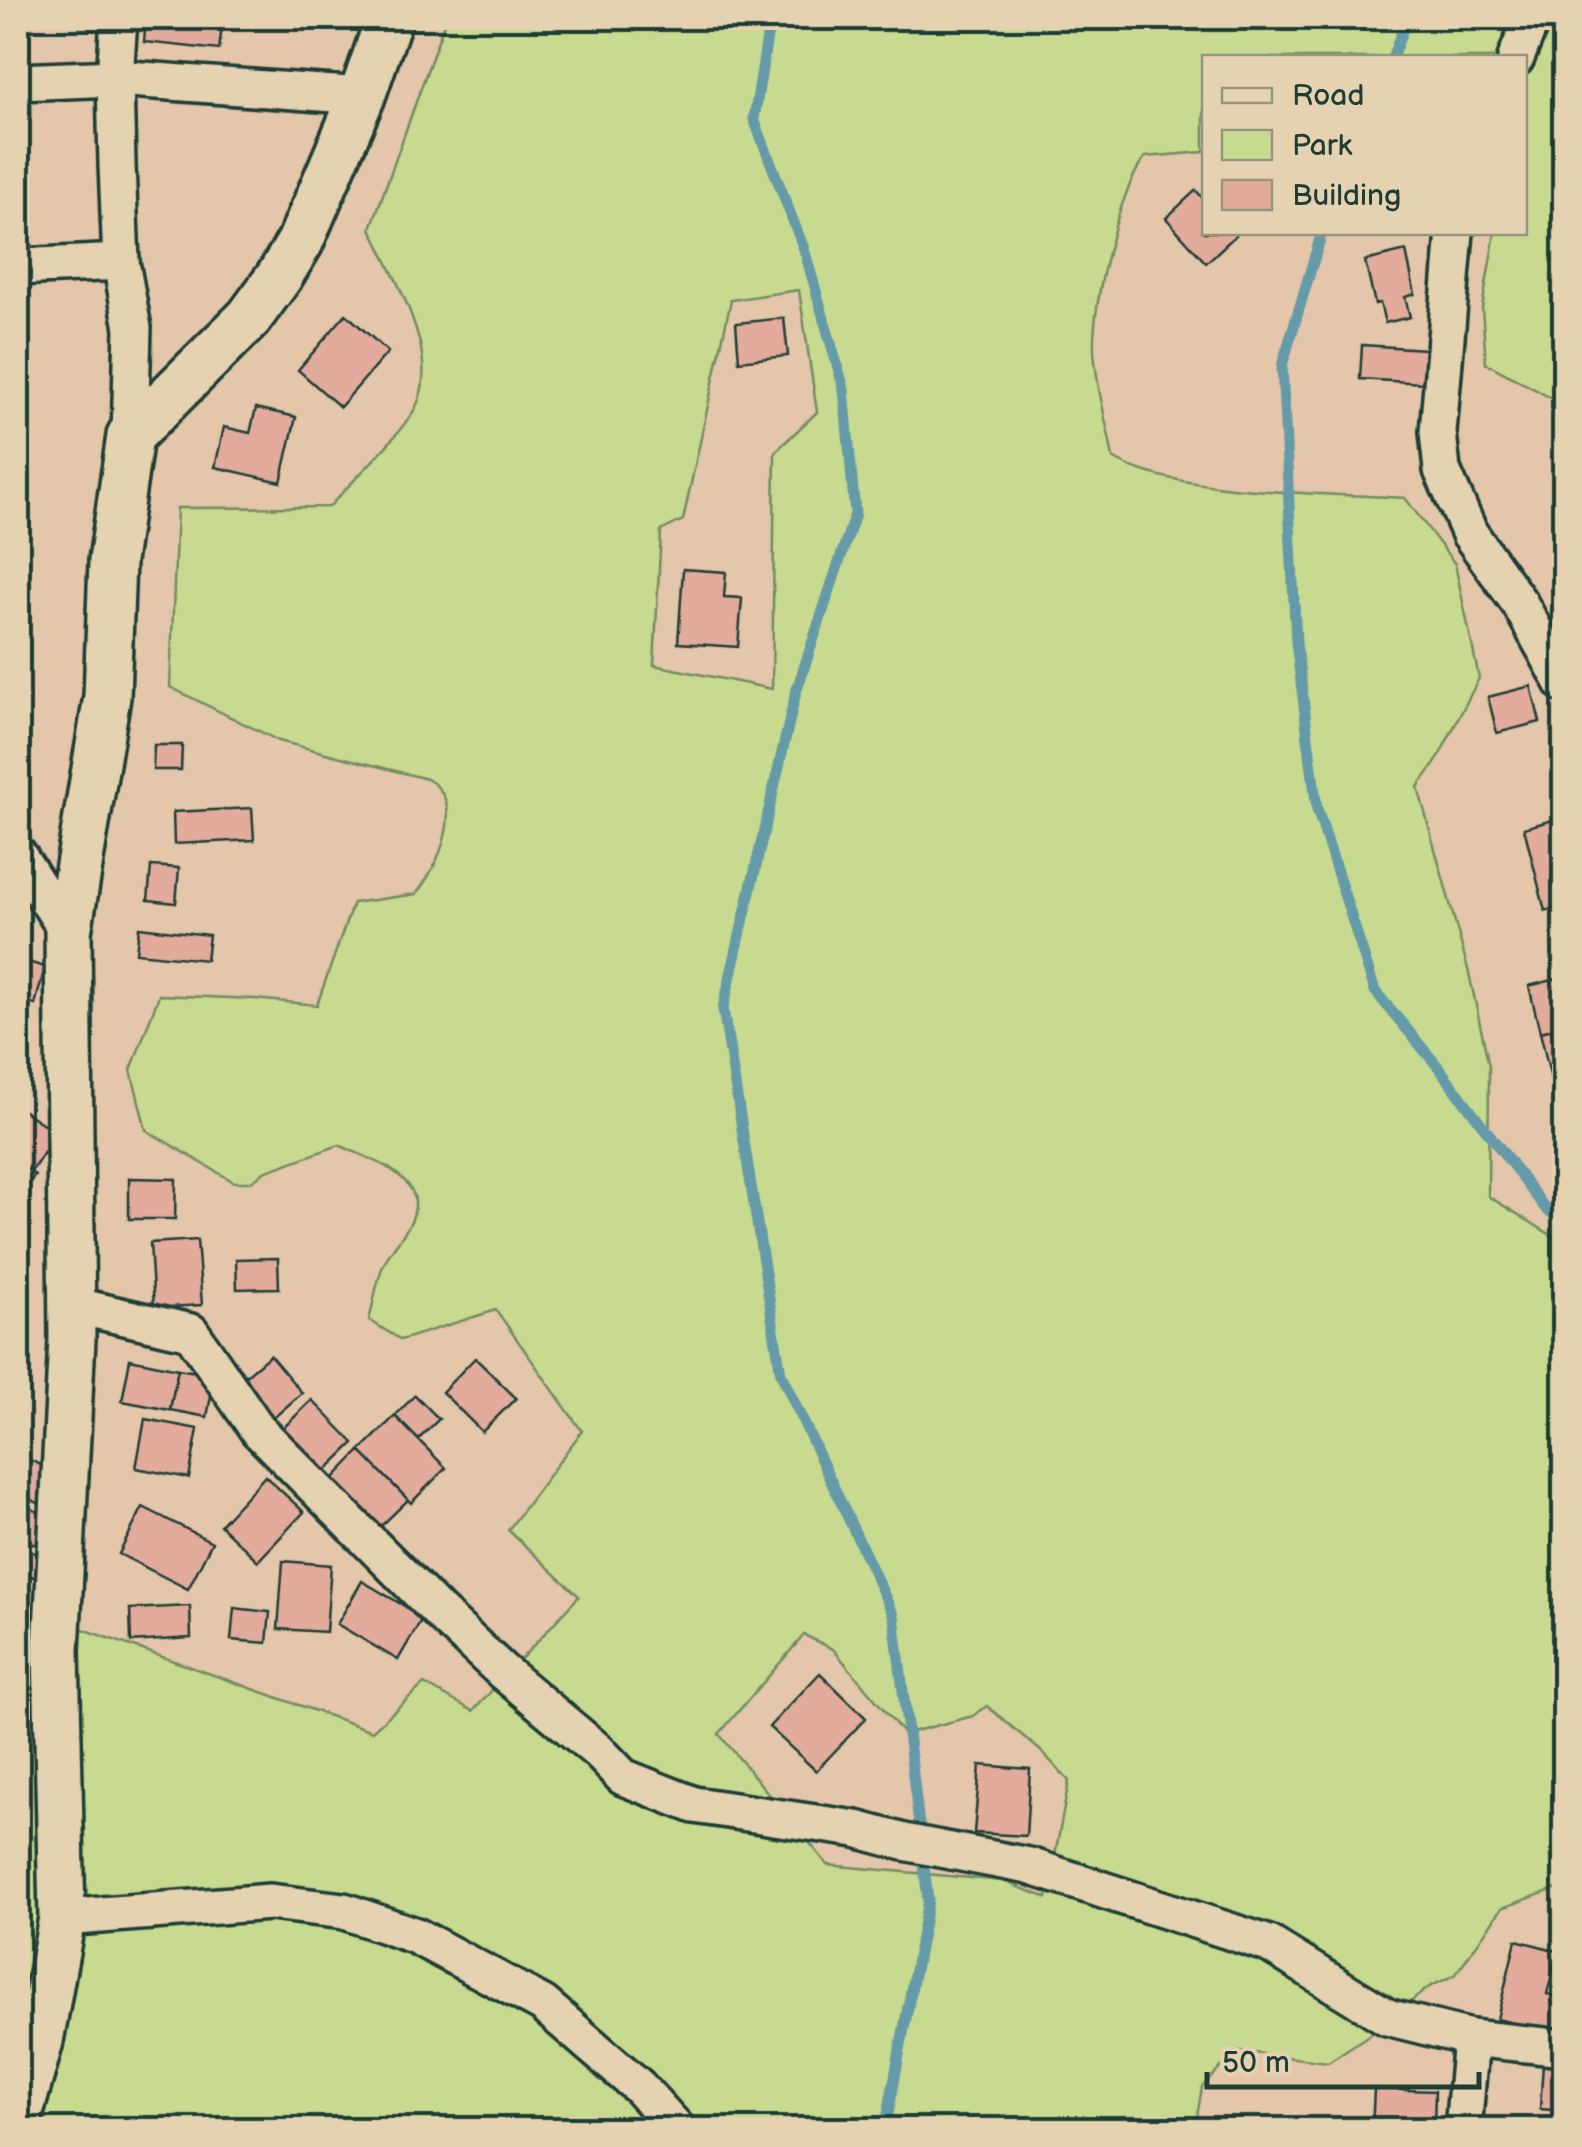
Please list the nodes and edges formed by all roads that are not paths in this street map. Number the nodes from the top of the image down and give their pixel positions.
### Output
1 (120, 18) edge
2 (389, 18) edge
3 (1532, 18) edge
4 (1517, 55) edge
5 (116, 78) junction
6 (18, 82) edge
7 (362, 96) junction
8 (1456, 235) edge
9 (122, 262) junction
10 (18, 267) edge
11 (130, 436) junction
12 (1564, 684) edge
13 (18, 856) edge
14 (68, 932) junction
15 (72, 1305) junction
16 (62, 1918) junction
17 (1470, 2038) junction
18 (1564, 2048) edge
19 (18, 2120) edge
20 (678, 2130) edge
21 (1464, 2130) edge

1 - 5 street
2 - 7 street
3 - 4 street
5 - 6 street
5 - 7 street
5 - 9 street
7 - 11 street
8 - 12 street
9 - 10 street
9 - 11 street
11 - 14 street
13 - 14 street
14 - 15 street
15 - 16 street
15 - 17 street
16 - 19 street
16 - 20 street
17 - 18 street
17 - 21 street

